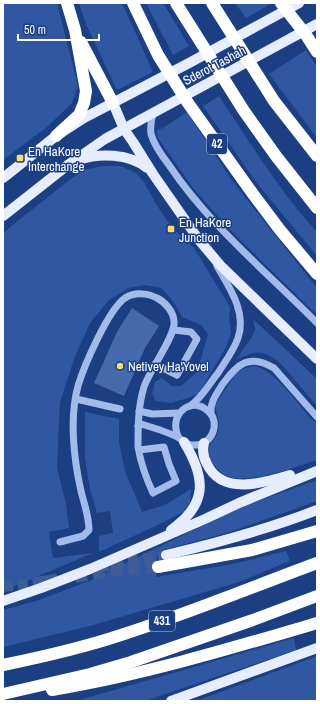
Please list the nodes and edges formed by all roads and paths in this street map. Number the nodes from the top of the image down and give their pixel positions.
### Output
1 (67, 3) edge
2 (133, 3) edge
3 (176, 3) edge
4 (212, 3) edge
5 (281, 3) edge
6 (298, 3) edge
7 (317, 24) edge
8 (75, 30) junction
9 (317, 52) edge
10 (113, 103) junction
11 (153, 113) junction
12 (124, 128) junction
13 (56, 136) junction
14 (317, 156) edge
15 (69, 164) junction
16 (153, 174) junction
17 (3, 178) edge
18 (317, 208) edge
19 (3, 216) edge
20 (206, 248) junction
21 (317, 274) edge
22 (317, 323) edge
23 (174, 330) junction
24 (317, 359) edge
25 (155, 364) junction
26 (76, 399) junction
27 (190, 406) junction
28 (120, 409) dead end
29 (139, 411) junction
30 (179, 413) junction
31 (211, 414) junction
32 (317, 416) edge
33 (138, 426) junction
34 (182, 440) junction
35 (204, 443) junction
36 (139, 450) junction
37 (317, 468) edge
38 (317, 471) edge
39 (317, 510) edge
40 (317, 531) edge
41 (60, 542) dead end
42 (129, 552) junction
43 (166, 555) tunnel mouth
44 (317, 563) edge
45 (158, 567) tunnel mouth
46 (317, 596) edge
47 (3, 601) edge
48 (317, 623) edge
49 (317, 648) edge
50 (3, 666) edge
51 (3, 694) edge
52 (3, 699) edge
53 (171, 701) edge

1 - 8 highway
2 - 21 highway, 42
3 - 18 highway
4 - 14 highway
5 - 9 highway
6 - 10 main road, Sderot Tashah
7 - 11 main road, Sderot Tashah
8 - 10 highway
8 - 13 highway
10 - 12 main road
10 - 13 main road, Sderot Tashah
11 - 12 main road, Sderot Tashah
11 - 22 lane
12 - 15 main road, Sderot Tashah
12 - 16 main road
13 - 17 main road, Sderot Tashah
15 - 16 main road
15 - 19 main road, Sderot Tashah
16 - 20 main road
20 - 24 main road
20 - 27 lane
23 - 25 lane
23 - 25 lane
23 - 26 lane
25 - 29 lane
26 - 28 lane
26 - 41 lane
27 - 30 lane
27 - 31 lane
29 - 30 lane
29 - 33 lane
30 - 34 lane
31 - 32 lane
31 - 35 lane
33 - 34 lane
33 - 36 lane
34 - 35 lane
34 - 42 main road
35 - 37 main road
36 - 36 lane
38 - 42 main road
39 - 43 main road
40 - 45 highway
42 - 47 main road
44 - 50 highway, 431
46 - 51 highway, 431
48 - 52 highway
49 - 53 main road

